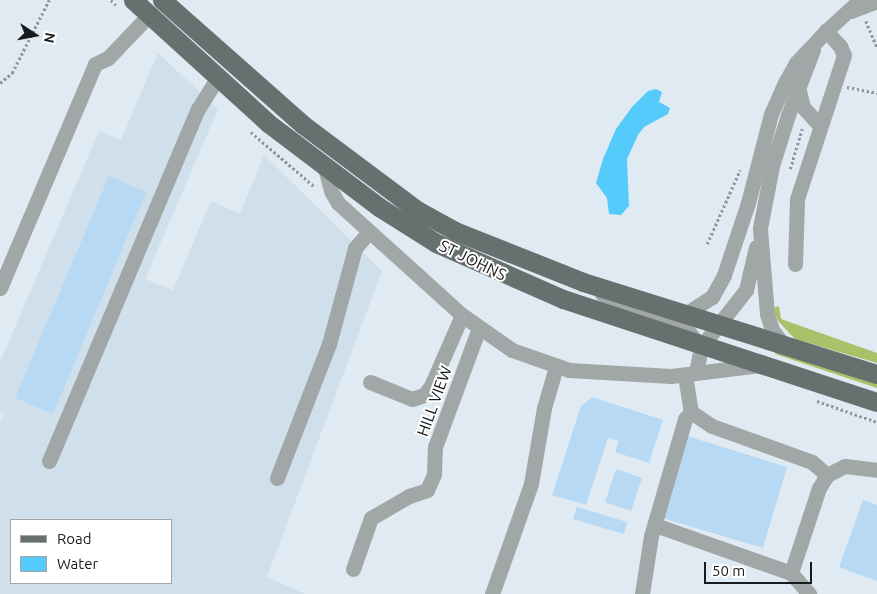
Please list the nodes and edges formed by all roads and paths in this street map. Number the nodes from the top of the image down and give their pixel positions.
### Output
1 (49, 0) edge
2 (133, 0) edge
3 (162, 0) edge
4 (860, 0) edge
5 (877, 1) edge
6 (849, 12) junction
7 (149, 15) junction
8 (821, 36) junction
9 (217, 78) junction
10 (0, 83) edge
11 (798, 87) junction
12 (819, 125) junction
13 (325, 168) junction
14 (760, 228) junction
15 (369, 232) junction
16 (794, 264) dead end
17 (583, 282) junction
18 (0, 288) edge
19 (712, 297) junction
20 (687, 313) junction
21 (462, 314) junction
22 (717, 324) junction
23 (479, 328) junction
24 (783, 344) junction
25 (701, 347) junction
26 (764, 364) junction
27 (556, 367) junction
28 (690, 374) junction
29 (877, 374) edge
30 (370, 382) dead end
31 (814, 400) dead end
32 (877, 402) edge
33 (691, 412) junction
34 (877, 422) edge
35 (49, 461) dead end
36 (877, 470) edge
37 (827, 475) junction
38 (277, 478) dead end
39 (655, 525) junction
40 (353, 569) dead end
41 (791, 573) junction
42 (636, 593) edge
43 (492, 594) edge
44 (809, 594) edge

1 - 10 path
2 - 7 main road, ST JOHNS
3 - 17 main road, ST JOHNS
4 - 6 street
5 - 6 street
6 - 8 street
7 - 9 main road, ST JOHNS
7 - 18 street
8 - 11 street
8 - 12 street
8 - 19 street
9 - 13 main road, ST JOHNS
9 - 35 street
11 - 12 street
11 - 14 street
12 - 16 street
13 - 15 street
13 - 25 main road, ST JOHNS
14 - 22 street
14 - 24 street
15 - 21 street
15 - 38 street
17 - 20 main road, ST JOHNS
17 - 25 street
19 - 20 street
19 - 22 street
20 - 22 main road, ST JOHNS
21 - 23 street
21 - 30 street
22 - 24 main road, ST JOHNS
22 - 25 street
22 - 26 main road
23 - 27 street
23 - 40 street, HILL VIEW
24 - 29 main road, ST JOHNS
25 - 26 main road, ST JOHNS
25 - 28 street
26 - 28 street
26 - 32 main road, ST JOHNS
27 - 28 street
27 - 43 street
28 - 33 street
31 - 34 path
33 - 37 street
33 - 39 street
36 - 37 street
37 - 41 street
39 - 41 street
39 - 42 street
41 - 44 street

